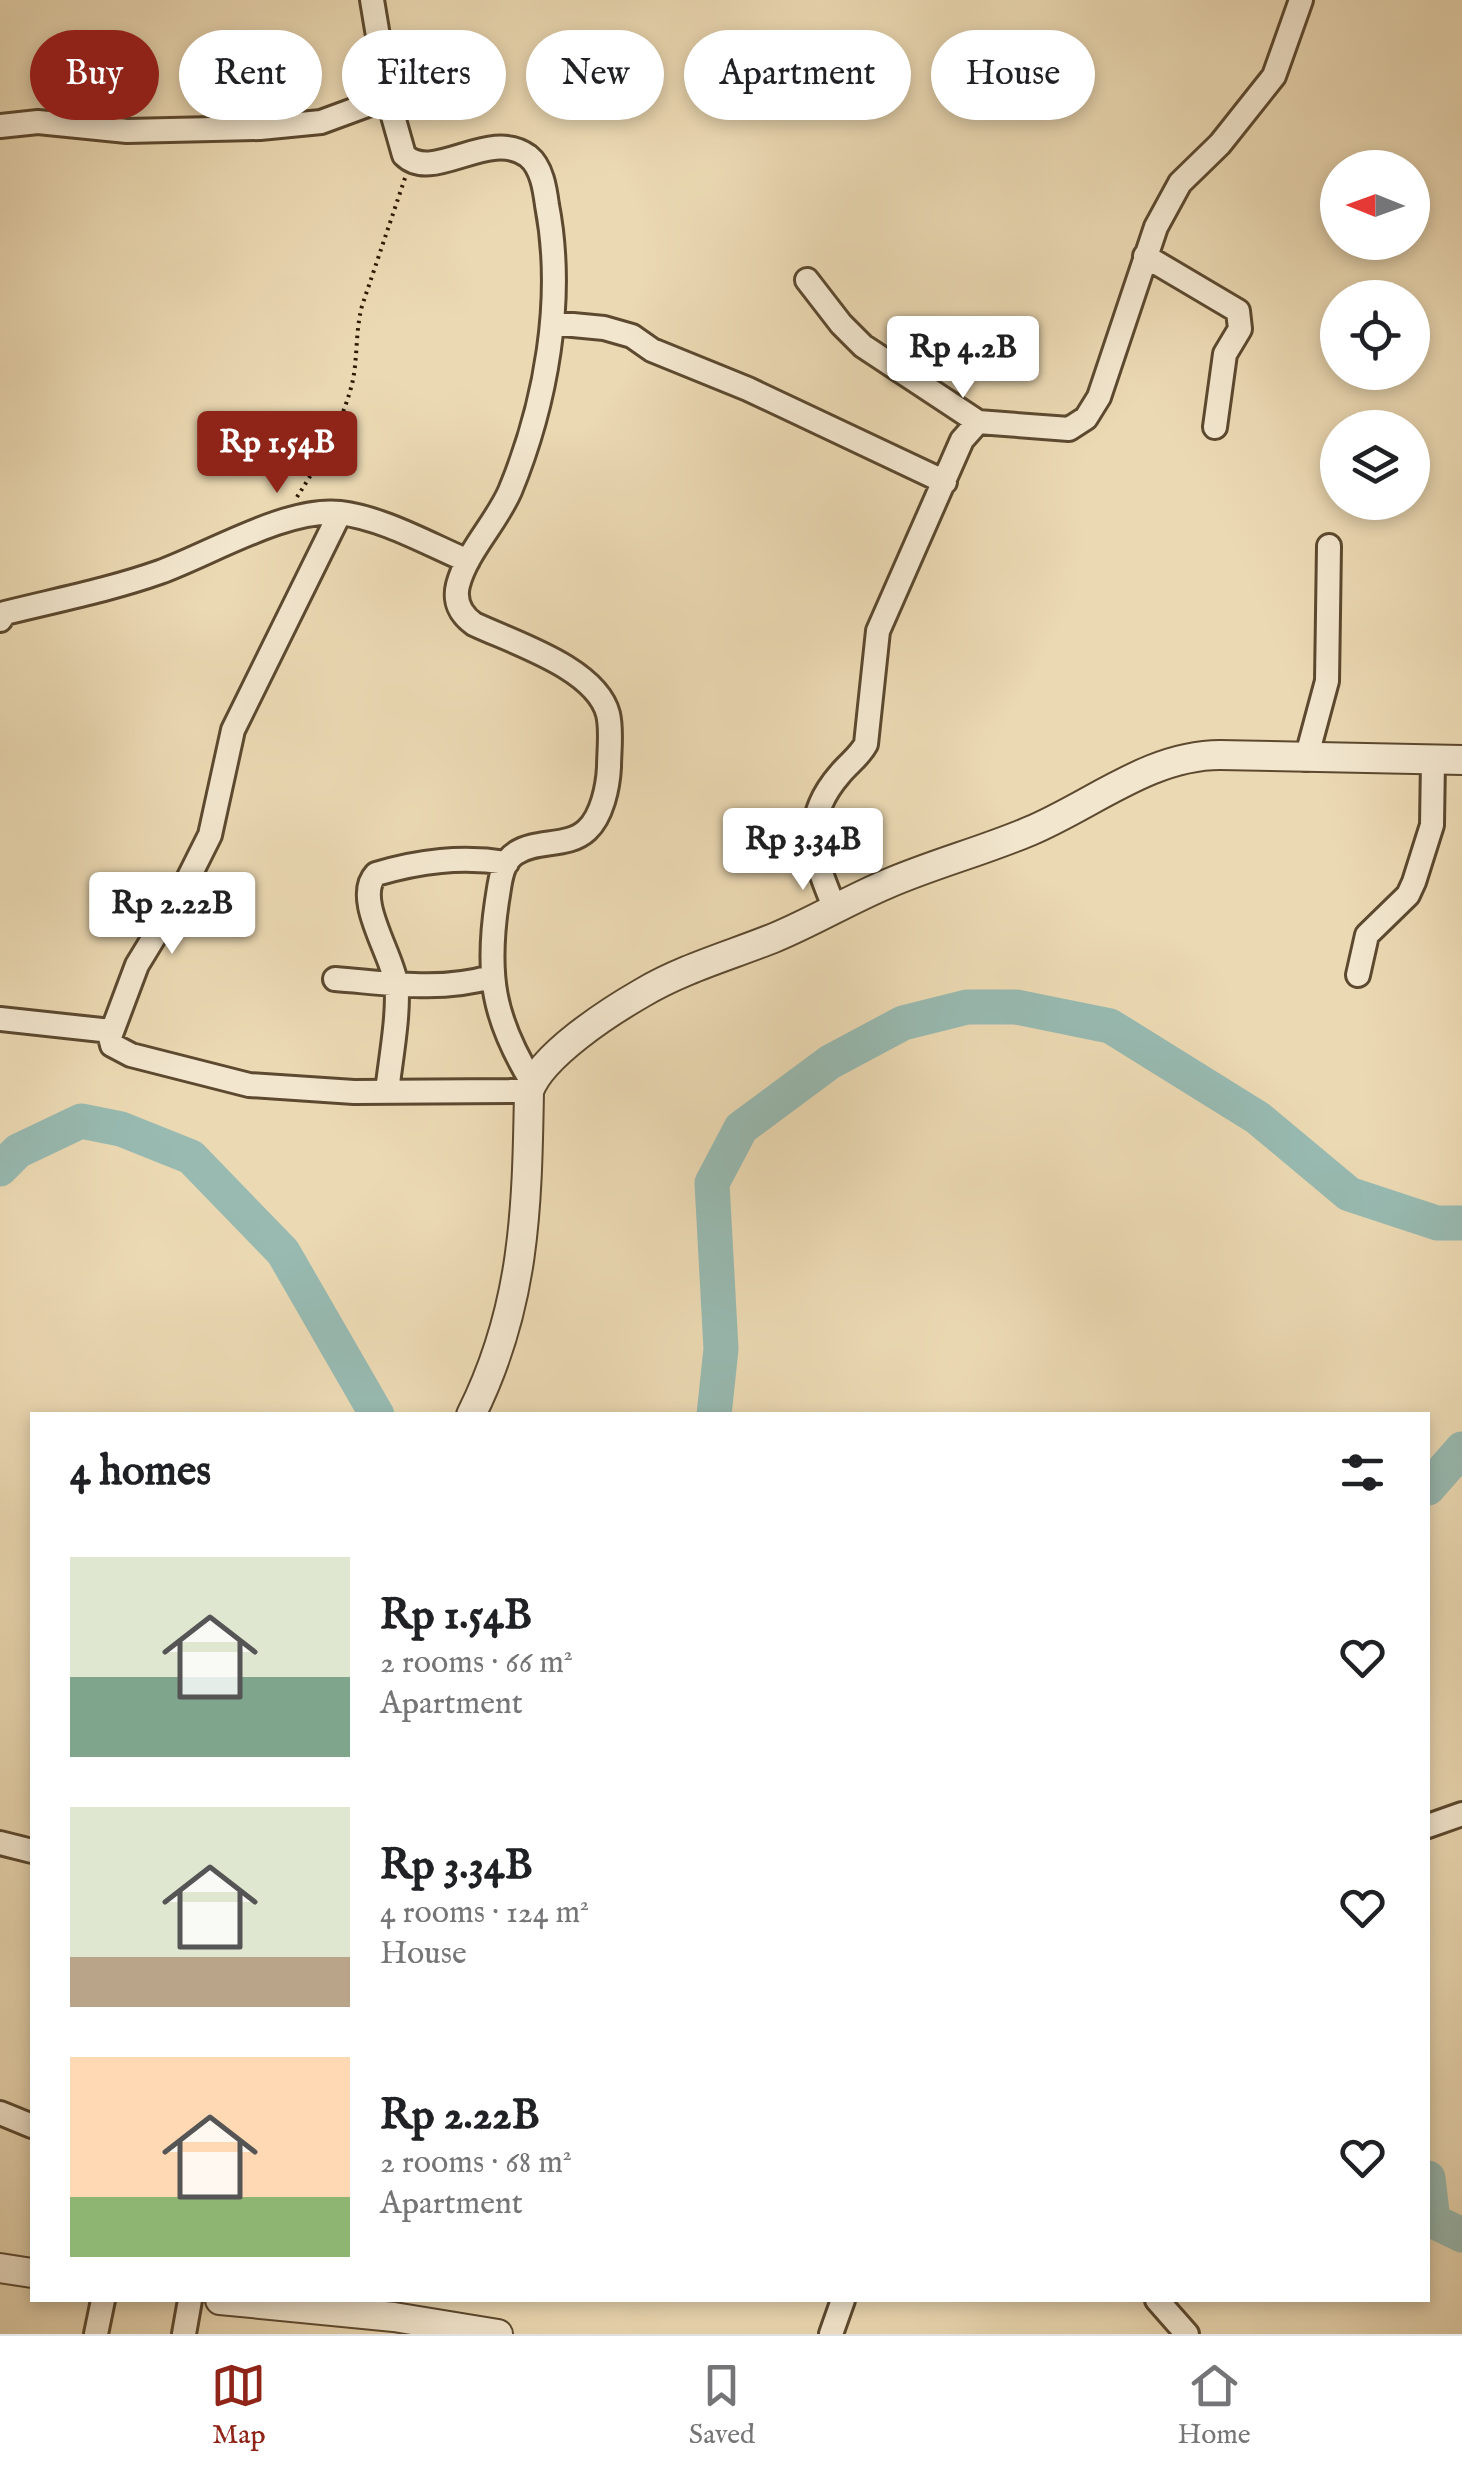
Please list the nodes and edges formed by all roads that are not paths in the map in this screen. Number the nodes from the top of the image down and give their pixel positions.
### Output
1 (372, 0) edge
2 (1301, 0) edge
3 (377, 30) edge
4 (342, 114) edge
5 (394, 120) edge
6 (0, 126) edge
7 (1145, 256) junction
8 (807, 280) dead end
9 (552, 323) junction
10 (978, 422) junction
11 (1215, 427) dead end
12 (945, 482) junction
13 (340, 513) junction
14 (1329, 546) dead end
15 (468, 561) junction
16 (2, 615) edge
17 (1306, 759) junction
18 (1434, 760) junction
19 (1462, 760) edge
20 (507, 863) junction
21 (835, 909) junction
22 (1358, 975) dead end
23 (491, 978) junction
24 (335, 980) dead end
25 (397, 985) junction
26 (0, 1018) edge
27 (112, 1031) junction
28 (531, 1087) junction
29 (387, 1092) junction
30 (473, 1412) edge
31 (1462, 1814) edge
32 (1430, 1825) edge
33 (0, 1843) edge
34 (30, 1850) edge
35 (0, 2113) edge
36 (30, 2125) edge
37 (0, 2268) edge
38 (30, 2273) edge
39 (103, 2302) edge
40 (190, 2302) edge
41 (258, 2302) edge
42 (843, 2302) edge
43 (1160, 2302) edge
44 (411, 2310) edge
45 (96, 2334) edge
46 (184, 2334) edge
47 (498, 2334) edge
48 (830, 2334) edge
49 (1187, 2334) edge

1 - 3 street
2 - 7 street
4 - 6 street
5 - 9 street
7 - 10 street
7 - 11 street
8 - 10 street
9 - 12 street
9 - 15 street
10 - 12 street
12 - 21 street
13 - 15 street
13 - 16 street
13 - 27 street
14 - 17 street
15 - 20 street
17 - 18 street
17 - 21 street
18 - 19 street
18 - 22 street
20 - 23 street
20 - 25 street
21 - 28 street
23 - 25 street
23 - 28 street
24 - 25 street
25 - 29 street
26 - 27 street
27 - 29 street
28 - 29 street
28 - 30 street
31 - 32 street
33 - 34 street
35 - 36 street
37 - 38 street
39 - 45 street
40 - 46 street
41 - 44 street
42 - 48 street
43 - 49 street
44 - 47 street

